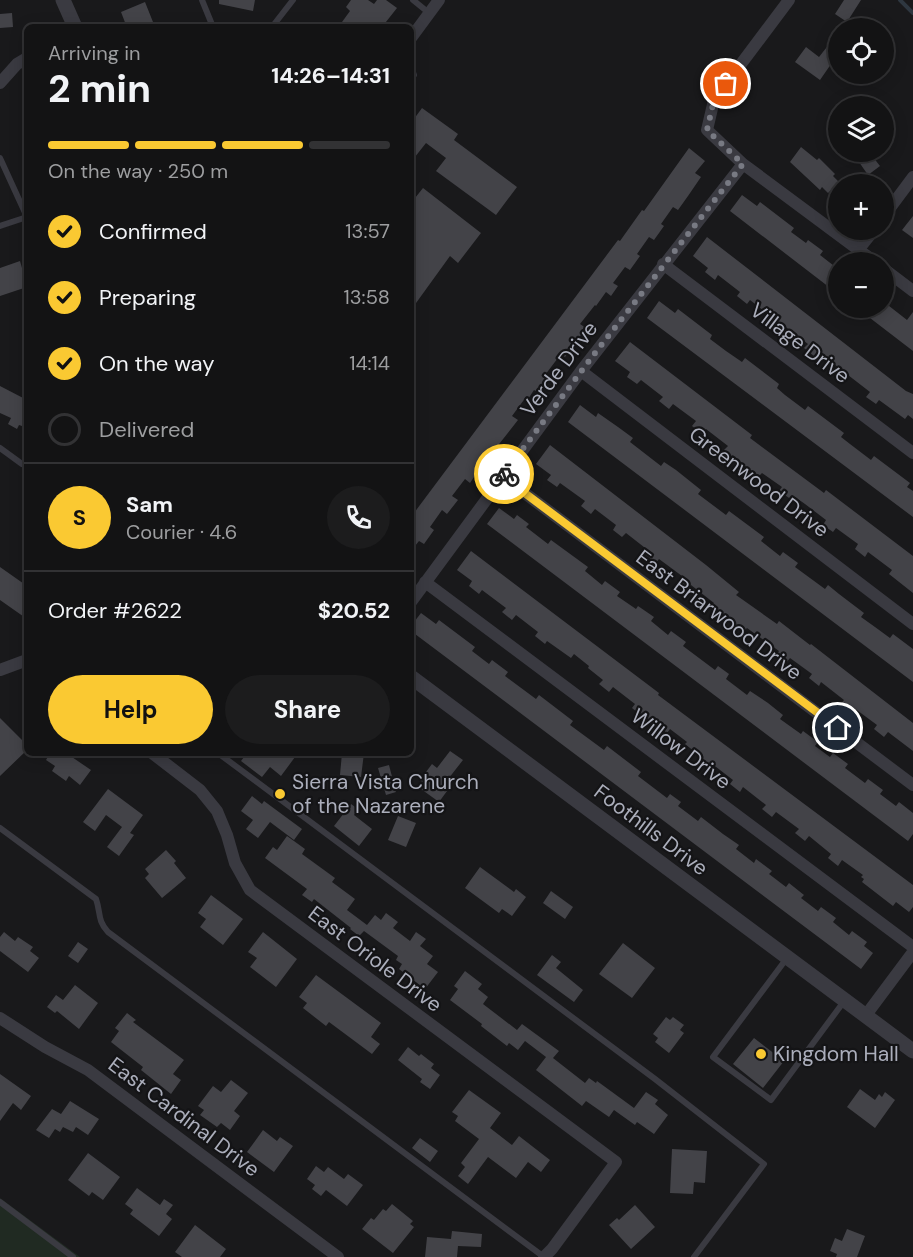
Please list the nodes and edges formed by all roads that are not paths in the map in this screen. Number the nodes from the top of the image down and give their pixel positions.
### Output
1 (63, 0) edge
2 (202, 0) edge
3 (293, 0) edge
4 (413, 0) edge
5 (439, 0) edge
6 (789, 0) edge
7 (430, 13) junction
8 (74, 24) edge
9 (212, 24) edge
10 (274, 24) edge
11 (414, 34) edge
12 (24, 60) edge
13 (0, 83) edge
14 (0, 158) edge
15 (743, 164) junction
16 (913, 177) edge
17 (894, 203) edge
18 (24, 210) edge
19 (24, 218) edge
20 (0, 226) edge
21 (866, 240) edge
22 (858, 250) junction
23 (861, 252) edge
24 (663, 264) junction
25 (894, 277) edge
26 (913, 291) edge
27 (581, 370) junction
28 (0, 448) edge
29 (913, 453) edge
30 (22, 464) dead end
31 (502, 476) junction
32 (425, 582) junction
33 (414, 598) edge
34 (913, 624) edge
35 (24, 661) edge
36 (0, 670) edge
37 (414, 679) edge
38 (156, 756) edge
39 (222, 756) edge
40 (913, 784) edge
41 (0, 828) edge
42 (913, 950) edge
43 (787, 958) junction
44 (845, 1000) junction
45 (866, 1015) junction
46 (0, 1018) edge
47 (913, 1051) edge
48 (0, 1202) edge
49 (73, 1257) edge
50 (338, 1257) edge
51 (544, 1257) edge
52 (694, 1257) edge

1 - 8 street
2 - 9 lane
3 - 10 lane
4 - 7 lane
5 - 7 street
6 - 15 street
7 - 11 street
12 - 13 street
14 - 18 lane
15 - 22 street
15 - 24 street, Verde Drive
16 - 17 street
19 - 20 lane
21 - 22 street
22 - 23 street
24 - 27 street, Verde Drive
24 - 29 street, Village Drive
25 - 26 street
27 - 31 street, Verde Drive
27 - 34 street, Greenwood Drive
28 - 30 lane
31 - 32 street, Verde Drive
31 - 40 street, East Briarwood Drive
32 - 33 street, Verde Drive
32 - 42 street, Willow Drive
35 - 36 street
37 - 43 street, Foothills Drive
38 - 51 street, East Oriole Drive
39 - 52 lane
41 - 51 lane
42 - 45 street
43 - 44 street, Foothills Drive
43 - 44 lane
44 - 45 street, Foothills Drive
45 - 47 street, Foothills Drive
46 - 50 street, East Cardinal Drive
48 - 49 lane

